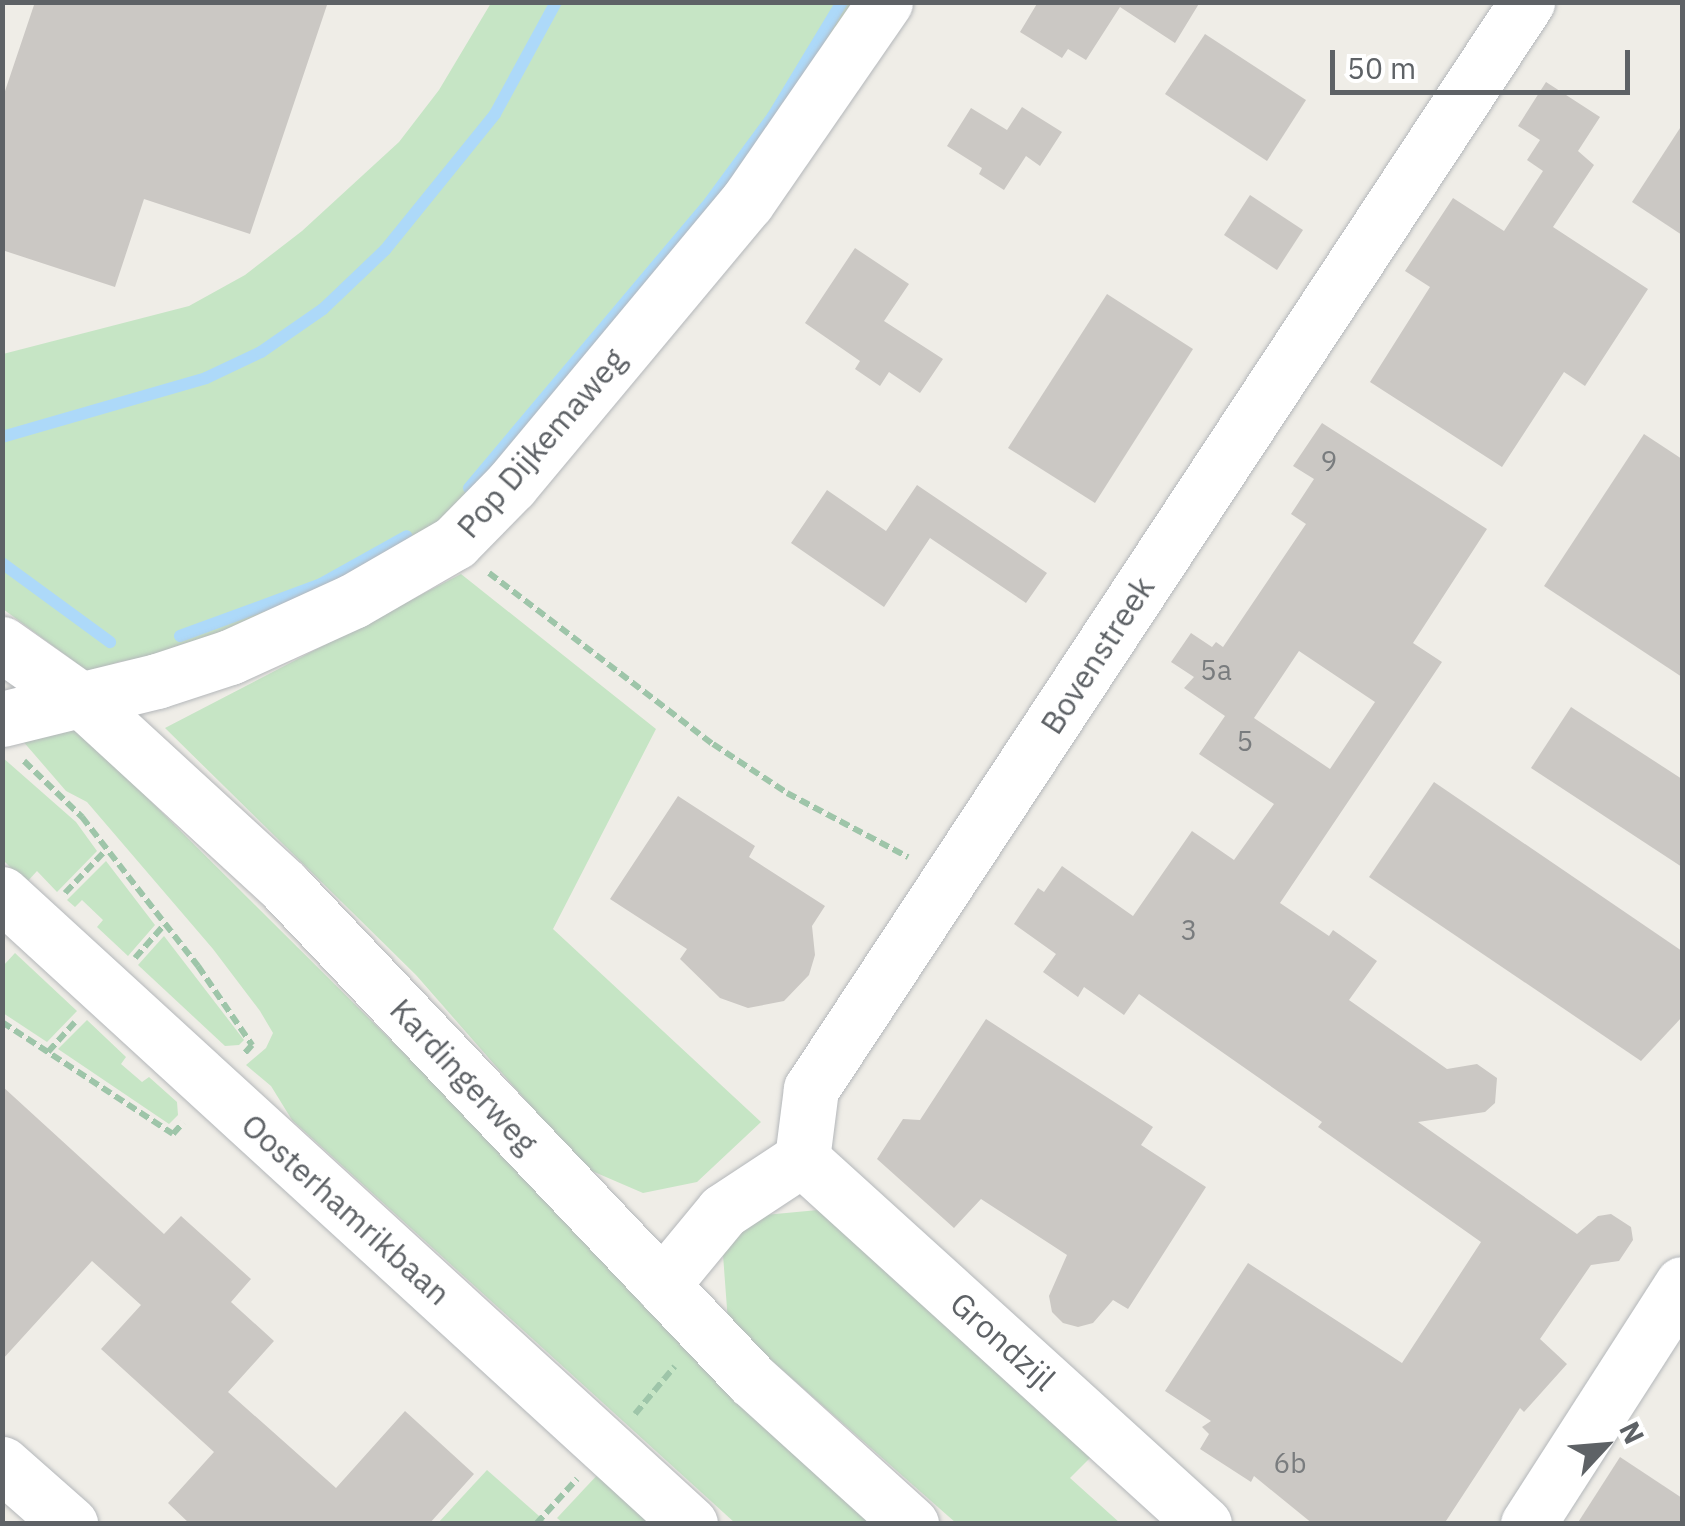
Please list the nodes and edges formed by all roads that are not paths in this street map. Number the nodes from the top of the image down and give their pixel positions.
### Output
1 (884, 2) edge
2 (1527, 2) edge
3 (2, 644) edge
4 (84, 702) junction
5 (2, 720) edge
6 (2, 894) edge
7 (802, 1159) junction
8 (1682, 1284) edge
9 (662, 1286) junction
10 (2, 1464) edge
11 (70, 1524) edge
12 (690, 1524) edge
13 (911, 1524) edge
14 (1204, 1524) edge
15 (1528, 1524) edge

1 - 4 street, Pop Dijkemaweg
2 - 7 street, Bovenstreek
3 - 4 street, Kardingerweg
4 - 5 street, Pop Dijkemaweg
4 - 9 street, Kardingerweg
6 - 12 street, Oosterhamrikbaan
7 - 9 street
7 - 14 street, Grondzijl
8 - 15 street
9 - 13 street, Kardingerweg
10 - 11 street

